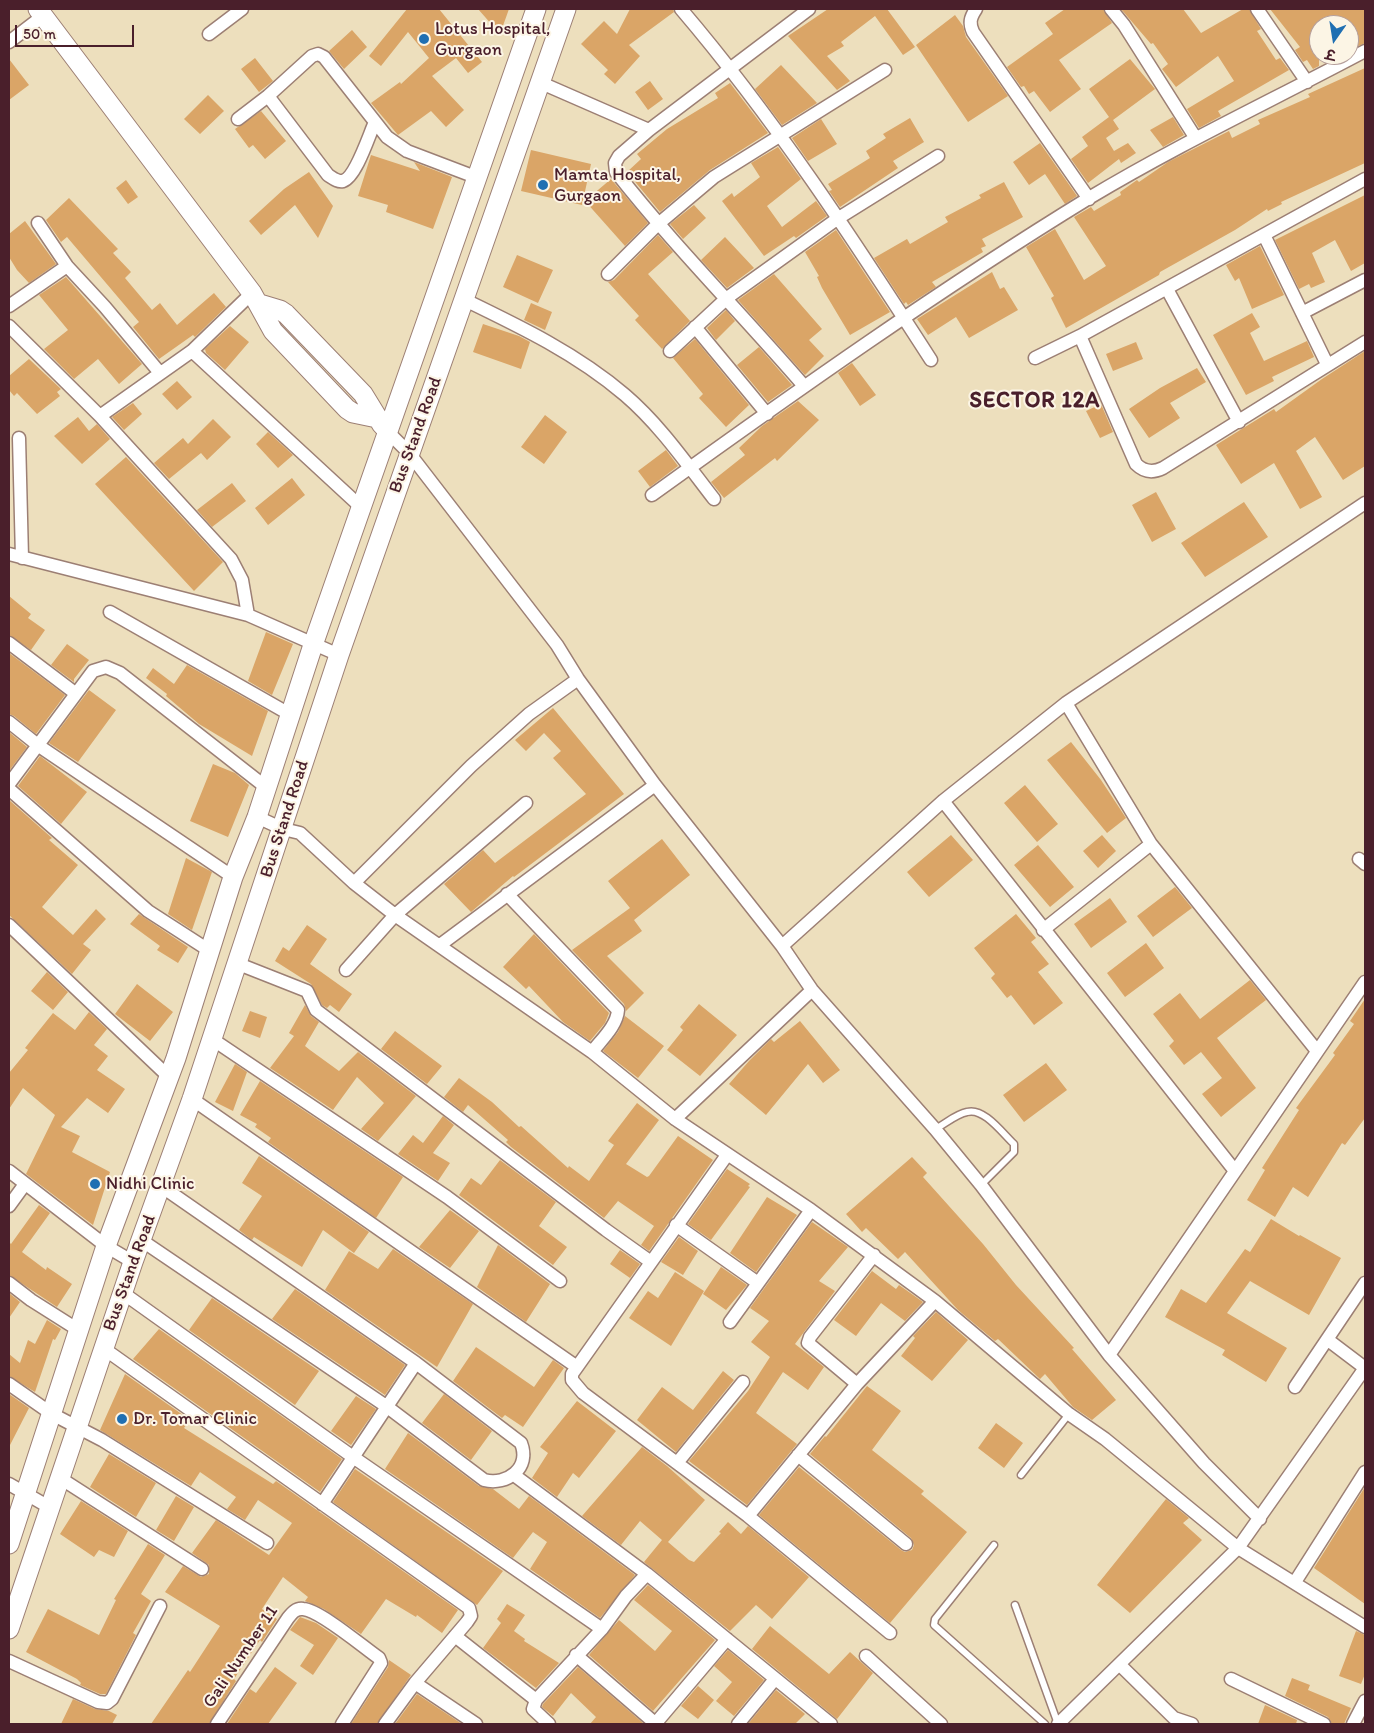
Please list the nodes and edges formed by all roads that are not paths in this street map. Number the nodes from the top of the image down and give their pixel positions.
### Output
1 (536, 9) edge
2 (566, 9) edge
3 (681, 9) edge
4 (809, 9) edge
5 (976, 9) edge
6 (1111, 9) edge
7 (1257, 9) edge
8 (240, 10) edge
9 (41, 12) edge
10 (209, 34) dead end
11 (9, 42) edge
12 (1365, 52) edge
13 (732, 68) junction
14 (885, 70) dead end
15 (539, 82) junction
16 (1307, 82) junction
17 (268, 96) junction
18 (238, 120) dead end
19 (375, 122) junction
20 (649, 130) junction
21 (780, 136) junction
22 (1195, 137) junction
23 (938, 156) dead end
24 (478, 178) junction
25 (1365, 179) edge
26 (1089, 199) junction
27 (838, 219) junction
28 (38, 224) dead end
29 (657, 225) junction
30 (1264, 235) junction
31 (67, 266) junction
32 (608, 274) dead end
33 (1365, 280) edge
34 (1167, 289) junction
35 (256, 298) junction
36 (727, 298) junction
37 (465, 300) junction
38 (9, 306) edge
39 (1302, 313) junction
40 (904, 318) junction
41 (9, 326) edge
42 (695, 327) junction
43 (1080, 336) junction
44 (1365, 342) edge
45 (192, 351) junction
46 (670, 351) dead end
47 (1035, 358) dead end
48 (931, 360) dead end
49 (1327, 364) junction
50 (160, 373) junction
51 (804, 386) junction
52 (767, 414) junction
53 (100, 416) junction
54 (1239, 422) junction
55 (389, 433) junction
56 (19, 438) dead end
57 (409, 453) junction
58 (690, 468) junction
59 (652, 495) dead end
60 (714, 499) dead end
61 (1365, 503) edge
62 (362, 508) junction
63 (9, 554) edge
64 (22, 558) junction
65 (110, 612) dead end
66 (248, 615) junction
67 (314, 642) junction
68 (9, 643) edge
69 (339, 655) junction
70 (578, 680) junction
71 (75, 693) junction
72 (1066, 703) junction
73 (291, 715) junction
74 (9, 722) edge
75 (39, 746) junction
76 (9, 784) edge
77 (655, 785) junction
78 (267, 788) junction
79 (9, 789) edge
80 (943, 801) junction
81 (526, 803) dead end
82 (258, 817) junction
83 (283, 829) junction
84 (1150, 844) junction
85 (233, 877) junction
86 (354, 883) junction
87 (507, 894) junction
88 (395, 915) junction
89 (9, 925) edge
90 (1043, 930) junction
91 (440, 945) junction
92 (782, 946) junction
93 (210, 951) junction
94 (236, 963) junction
95 (346, 970) dead end
96 (1365, 982) edge
97 (812, 990) junction
98 (212, 1039) junction
99 (1317, 1051) junction
100 (592, 1052) junction
101 (176, 1058) junction
102 (202, 1071) junction
103 (169, 1077) junction
104 (192, 1099) junction
105 (675, 1118) junction
106 (936, 1129) junction
107 (726, 1155) junction
108 (9, 1171) edge
109 (1235, 1171) junction
110 (25, 1184) junction
111 (981, 1185) junction
112 (161, 1186) junction
113 (9, 1206) edge
114 (811, 1210) junction
115 (676, 1225) junction
116 (141, 1240) junction
117 (106, 1246) junction
118 (874, 1256) junction
119 (132, 1262) junction
120 (651, 1262) junction
121 (560, 1281) dead end
122 (758, 1283) junction
123 (9, 1284) edge
124 (1365, 1284) edge
125 (123, 1292) junction
126 (935, 1301) junction
127 (730, 1322) dead end
128 (80, 1331) junction
129 (1328, 1340) junction
130 (103, 1348) junction
131 (1109, 1354) junction
132 (416, 1363) junction
133 (577, 1367) junction
134 (1365, 1368) edge
135 (743, 1382) dead end
136 (9, 1384) edge
137 (857, 1384) junction
138 (1295, 1388) dead end
139 (386, 1406) junction
140 (52, 1414) junction
141 (1070, 1414) junction
142 (77, 1426) junction
143 (798, 1455) junction
144 (352, 1457) junction
145 (677, 1463) junction
146 (514, 1475) junction
147 (1022, 1475) dead end
148 (60, 1478) junction
149 (1363, 1480) edge
150 (9, 1484) edge
151 (26, 1494) junction
152 (322, 1504) junction
153 (49, 1507) junction
154 (748, 1516) junction
155 (1260, 1519) junction
156 (267, 1543) dead end
157 (9, 1544) edge
158 (906, 1544) dead end
159 (994, 1545) dead end
160 (1238, 1548) junction
161 (202, 1569) dead end
162 (647, 1574) junction
163 (1295, 1582) junction
164 (1015, 1605) dead end
165 (160, 1606) dead end
166 (1365, 1627) edge
167 (602, 1629) junction
168 (9, 1630) edge
169 (890, 1633) dead end
170 (454, 1636) junction
171 (727, 1639) junction
172 (576, 1655) junction
173 (866, 1656) dead end
174 (9, 1661) edge
175 (1120, 1666) junction
176 (775, 1678) junction
177 (1231, 1679) dead end
178 (415, 1683) junction
179 (536, 1700) junction
180 (1365, 1701) edge
181 (1175, 1721) edge
182 (217, 1724) edge
183 (342, 1724) edge
184 (385, 1724) edge
185 (476, 1724) edge
186 (549, 1724) edge
187 (656, 1724) edge
188 (738, 1724) edge
189 (831, 1724) edge
190 (941, 1724) edge
191 (1045, 1724) edge
192 (1058, 1724) edge
193 (1192, 1724) edge
194 (1324, 1724) edge
195 (1353, 1724) edge

1 - 24 street, Bus Stand Road
2 - 15 street, Bus Stand Road
3 - 13 street
4 - 13 street
5 - 26 street
6 - 22 street
7 - 16 street
8 - 10 street
9 - 11 street
9 - 35 street
12 - 16 street
13 - 20 street
13 - 21 street
14 - 21 street
15 - 20 street
15 - 37 street, Bus Stand Road
16 - 22 street
17 - 18 street
17 - 19 street
17 - 19 street
19 - 24 street
20 - 29 street
21 - 27 street
21 - 29 street
22 - 26 street
23 - 27 street
24 - 55 street, Bus Stand Road
25 - 30 street
26 - 40 street
27 - 36 street
27 - 40 street
28 - 31 street
29 - 32 street
29 - 36 street
30 - 34 street
30 - 39 street
31 - 38 street
31 - 50 street
33 - 39 street
34 - 43 street
34 - 54 street
35 - 45 street
35 - 55 street
36 - 42 street
36 - 51 street
37 - 57 street, Bus Stand Road
37 - 58 street
39 - 49 street
40 - 48 street
40 - 51 street
41 - 53 street
42 - 46 street
42 - 52 street
43 - 47 street
43 - 54 street
44 - 49 street
45 - 50 street
45 - 62 street
49 - 54 street
50 - 53 street
51 - 52 street
52 - 58 street
53 - 66 street
55 - 57 street
55 - 62 street, Bus Stand Road
56 - 64 street
57 - 69 street, Bus Stand Road
57 - 70 street
58 - 59 street
58 - 60 street
61 - 72 street
62 - 67 street, Bus Stand Road
63 - 64 street
64 - 66 street
65 - 73 street
66 - 67 street
67 - 69 street
67 - 73 street, Bus Stand Road
68 - 71 street
69 - 83 street, Bus Stand Road
70 - 77 street
70 - 86 street
71 - 75 street
71 - 78 street
72 - 80 street
72 - 84 street
73 - 78 street, Bus Stand Road
74 - 75 street
75 - 76 street
75 - 85 street
77 - 87 street
77 - 92 street
78 - 82 street, Bus Stand Road
79 - 93 street
80 - 90 street
80 - 92 street
81 - 88 street
82 - 83 street
82 - 85 street, Bus Stand Road
83 - 86 street
83 - 94 street, Bus Stand Road
84 - 90 street
84 - 99 street
85 - 93 street, Bus Stand Road
86 - 88 street
87 - 91 street
87 - 100 street
88 - 91 street
88 - 95 street
89 - 103 street
90 - 109 street
91 - 100 street
92 - 97 street
93 - 101 street, Bus Stand Road
94 - 98 street, Bus Stand Road
94 - 120 street
96 - 99 street
97 - 105 street
97 - 106 street
98 - 102 street, Bus Stand Road
98 - 121 street
99 - 109 street
100 - 105 street
101 - 102 street
101 - 103 street, Bus Stand Road
102 - 104 street, Bus Stand Road
103 - 117 street, Bus Stand Road
104 - 112 street, Bus Stand Road
104 - 133 street
105 - 107 street
106 - 111 street
106 - 111 lane
107 - 114 street
107 - 115 street
108 - 110 street
109 - 131 street
110 - 113 street
110 - 117 street
111 - 131 street
112 - 116 street, Bus Stand Road
112 - 132 street
114 - 118 street
114 - 122 street
115 - 120 street
115 - 122 street
116 - 119 street, Bus Stand Road
116 - 139 street
117 - 119 street
117 - 128 street, Bus Stand Road
118 - 126 street
118 - 137 street
119 - 125 street, Bus Stand Road
120 - 133 street
122 - 127 street
123 - 128 street
124 - 129 street
125 - 130 street, Bus Stand Road
125 - 144 street
126 - 137 street
126 - 141 street
128 - 140 street, Bus Stand Road
129 - 134 street
129 - 138 street
130 - 142 street, Bus Stand Road
130 - 152 street
131 - 155 street
132 - 139 street
132 - 146 street
133 - 145 street
134 - 155 street
135 - 145 street
136 - 140 street
137 - 143 street
139 - 144 street
139 - 146 street
140 - 142 street
140 - 151 street, Bus Stand Road
141 - 147 lane
141 - 160 street
142 - 148 street, Bus Stand Road
142 - 156 street
143 - 154 street
143 - 158 street
144 - 152 street
144 - 167 street
145 - 154 street
146 - 162 street
148 - 153 street, Bus Stand Road
148 - 161 street
149 - 163 street
150 - 151 street
151 - 153 street
151 - 157 street, Bus Stand Road
152 - 170 street
153 - 168 street, Bus Stand Road
154 - 169 street
155 - 160 street
159 - 191 lane
160 - 163 street
160 - 175 street
162 - 167 street
162 - 171 street
163 - 166 street
164 - 192 lane
165 - 174 street
167 - 172 street
170 - 178 street
170 - 179 street
171 - 176 street
171 - 187 street
172 - 179 street
172 - 187 street
173 - 190 street
175 - 181 street
175 - 192 street
176 - 188 street
176 - 189 street
177 - 194 street
178 - 184 street
178 - 185 street
179 - 186 street
180 - 195 street
181 - 193 street
182 - 183 street, Gali Number 11

